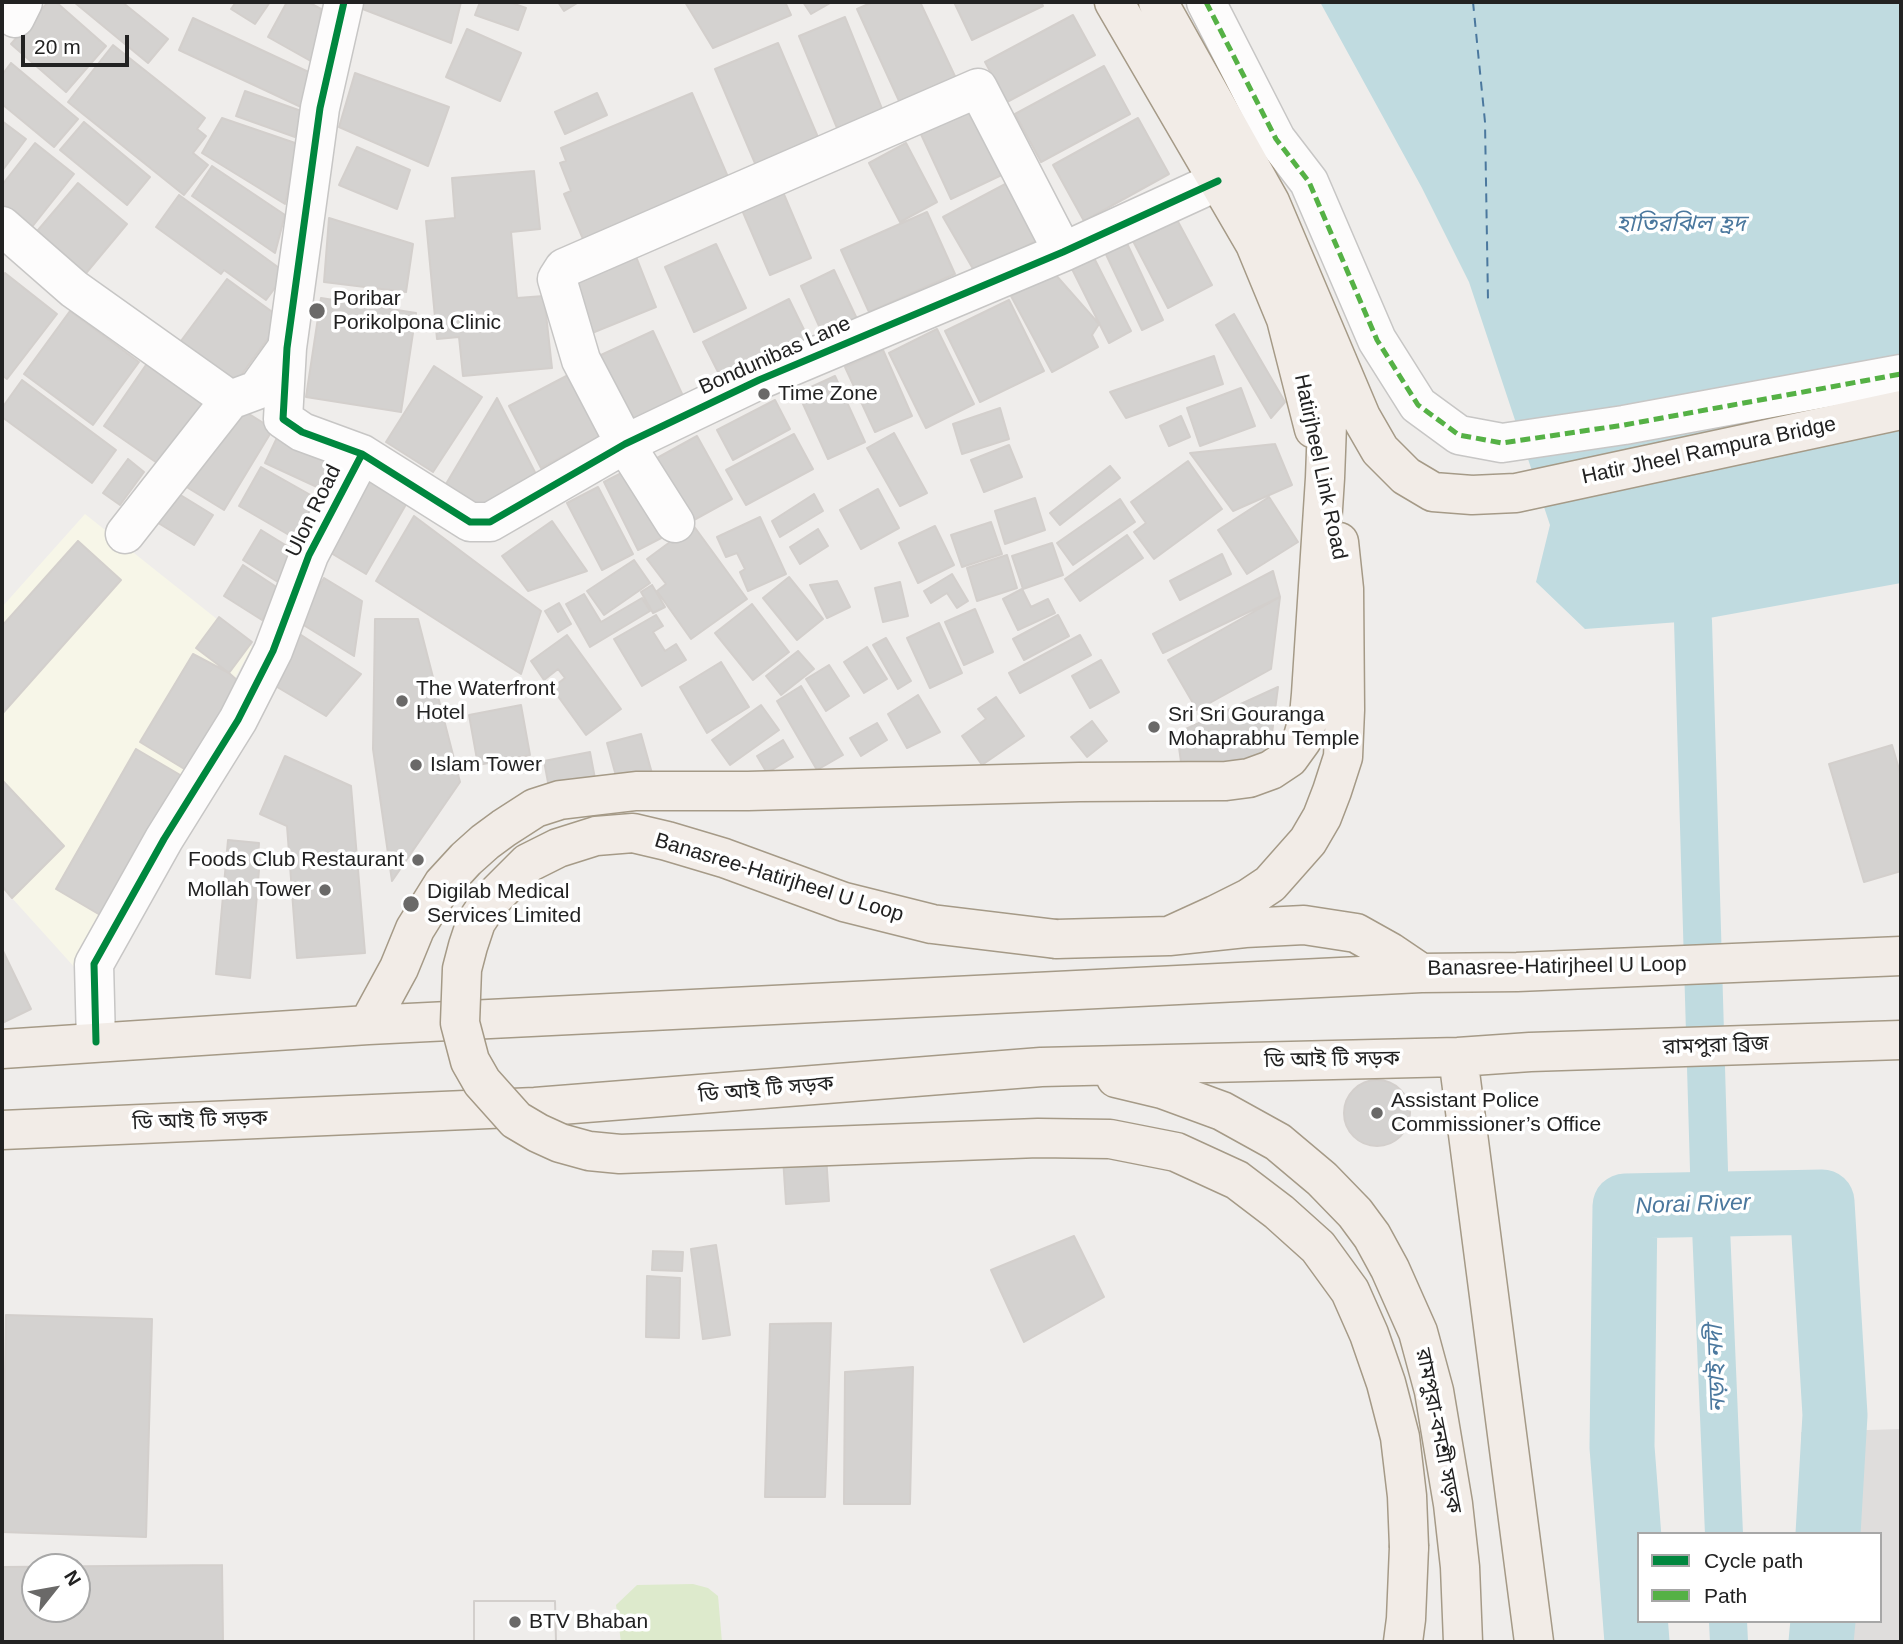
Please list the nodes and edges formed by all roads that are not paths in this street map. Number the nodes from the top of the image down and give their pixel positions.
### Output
1 (344, 2) edge
2 (1114, 2) edge
3 (1158, 2) edge
4 (1206, 2) edge
5 (1218, 181) junction
6 (4, 232) edge
7 (1063, 252) junction
8 (1330, 345) junction
9 (287, 348) junction
10 (1901, 374) edge
11 (238, 397) junction
12 (1901, 410) edge
13 (283, 419) junction
14 (625, 444) junction
15 (362, 454) junction
16 (1325, 478) junction
17 (675, 523) dead end
18 (125, 534) dead end
19 (1169, 936) junction
20 (1901, 956) edge
21 (1421, 973) junction
22 (368, 1025) junction
23 (1901, 1041) edge
24 (96, 1042) junction
25 (2, 1049) edge
26 (1530, 1052) joint
27 (1458, 1057) junction
28 (1041, 1067) junction
29 (2, 1130) edge
30 (1402, 1642) edge
31 (1463, 1642) edge
32 (1534, 1642) edge

1 - 9 street
2 - 5 main road, Hatirjheel Link Road
3 - 8 main road, Hatir Jheel Rampura Bridge
4 - 10 street
5 - 7 street, Bondunibas Lane
5 - 16 main road, Hatirjheel Link Road
6 - 11 street, Ulon Road
7 - 14 street, Bondunibas Lane
7 - 14 street
8 - 12 main road, Hatir Jheel Rampura Bridge
8 - 16 main road
9 - 11 street
9 - 13 street
11 - 13 street, Ulon Road
11 - 18 street
13 - 15 street, Ulon Road
14 - 15 street, Bondunibas Lane
14 - 17 street
15 - 24 street, Ulon Road
16 - 19 main road, Hatirjheel Link Road
16 - 22 main road
19 - 21 main road, Banasree-Hatirjheel U Loop
19 - 30 main road, Banasree-Hatirjheel U Loop, bridge
20 - 21 main road, Banasree-Hatirjheel U Loop
21 - 22 main road
22 - 24 main road
23 - 26 main road, রামপুরা ব্রিজ
24 - 25 main road
26 - 27 main road, ডি আই টি সড়ক
27 - 28 main road, ডি আই টি সড়ক
27 - 32 main road
28 - 29 main road, ডি আই টি সড়ক
28 - 31 main road, রামপুরা-বনশ্রী সড়ক

